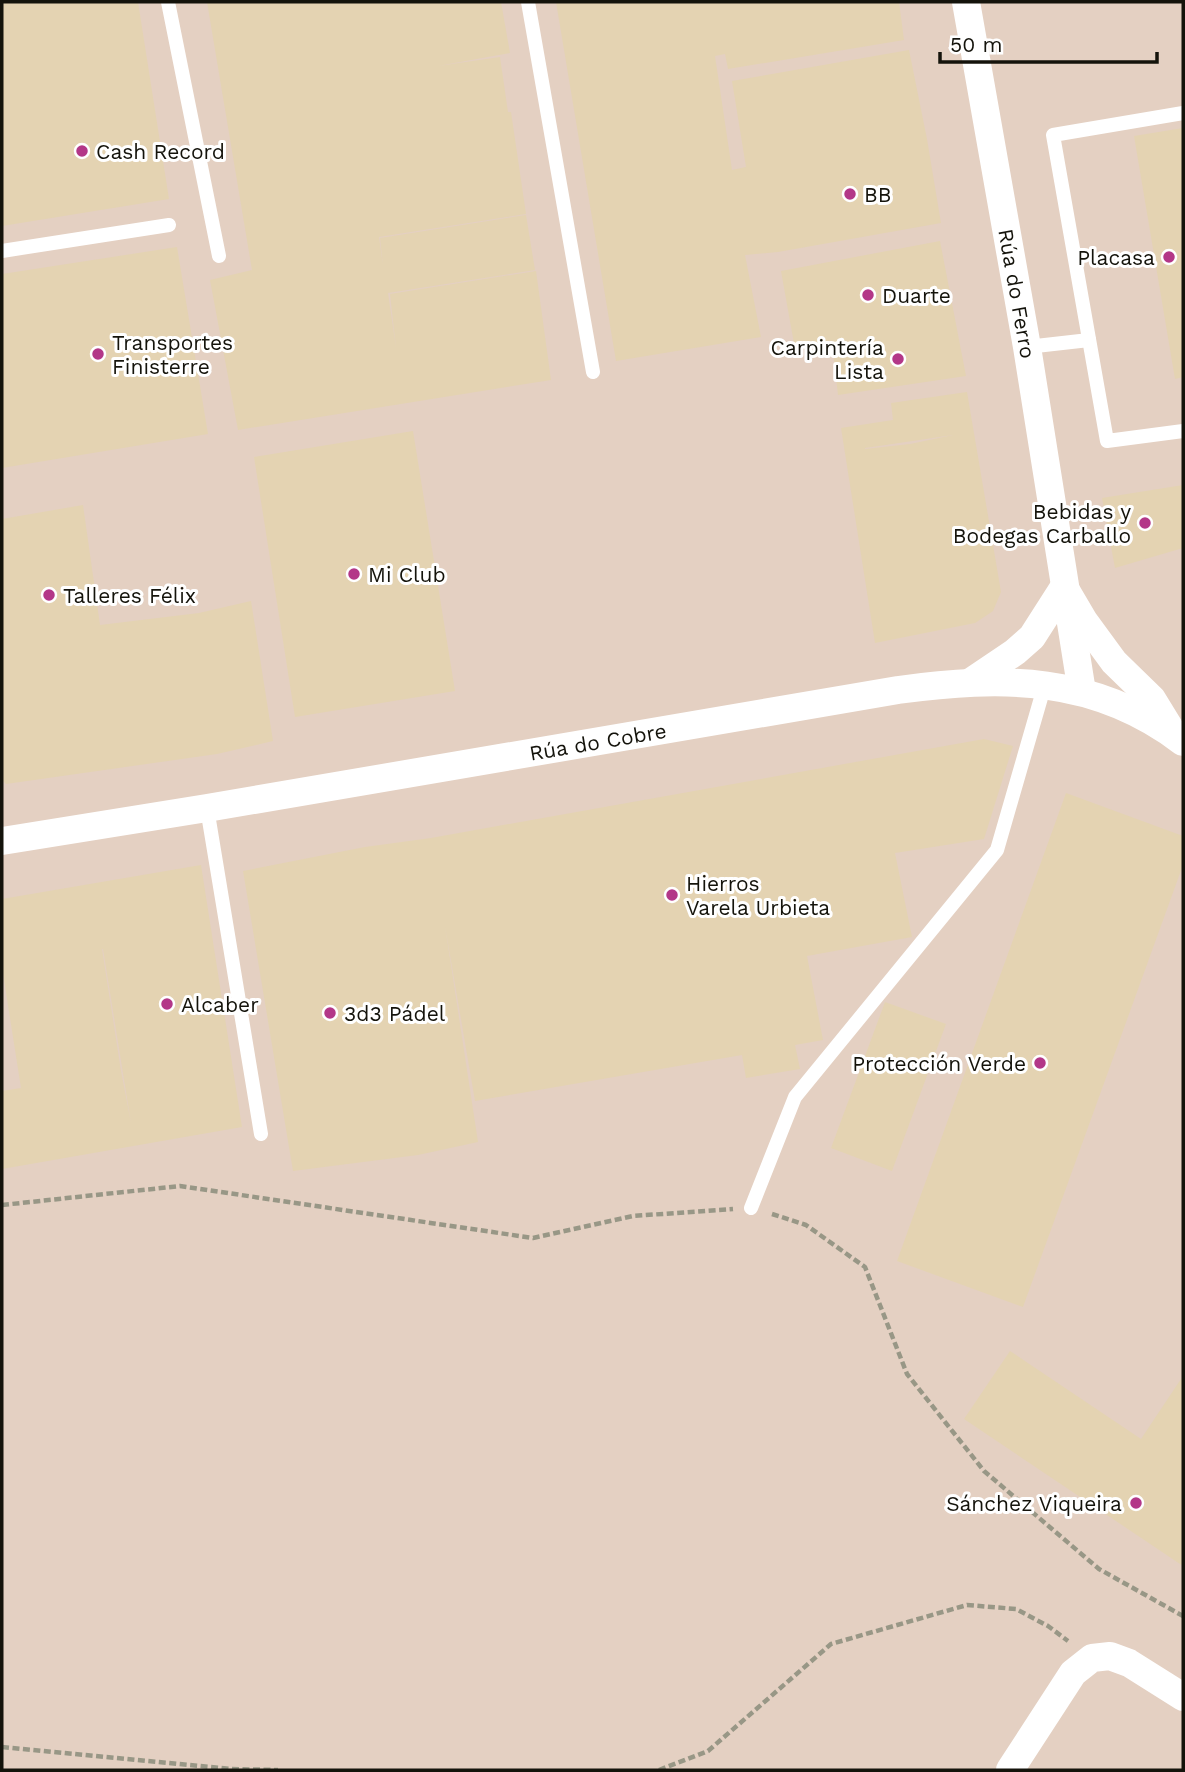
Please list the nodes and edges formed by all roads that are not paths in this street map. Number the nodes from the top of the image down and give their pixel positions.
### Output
1 (168, 2) edge
2 (528, 2) edge
3 (966, 2) edge
4 (1183, 113) edge
5 (169, 225) dead end
6 (2, 251) edge
7 (219, 256) dead end
8 (1089, 340) junction
9 (1027, 347) junction
10 (593, 372) dead end
11 (1183, 431) edge
12 (1064, 587) junction
13 (972, 681) junction
14 (1045, 684) junction
15 (1082, 692) junction
16 (1179, 739) edge
17 (207, 808) junction
18 (2, 841) edge
19 (261, 1134) dead end
20 (751, 1208) road end
21 (1183, 1697) edge
22 (1010, 1770) edge

1 - 7 lane
2 - 10 lane
3 - 9 street, Rúa do Ferro
4 - 8 lane
5 - 6 lane
8 - 9 lane
8 - 11 lane
9 - 12 street, Rúa do Ferro
12 - 13 street
12 - 15 street, Rúa do Ferro
12 - 16 street, Rúa do Ferro
13 - 14 street, Rúa do Cobre
13 - 17 street, Rúa do Cobre
14 - 15 street, Rúa do Cobre
14 - 20 lane
15 - 16 street, Rúa do Cobre
17 - 18 street, Rúa do Cobre
17 - 19 lane
21 - 22 street

